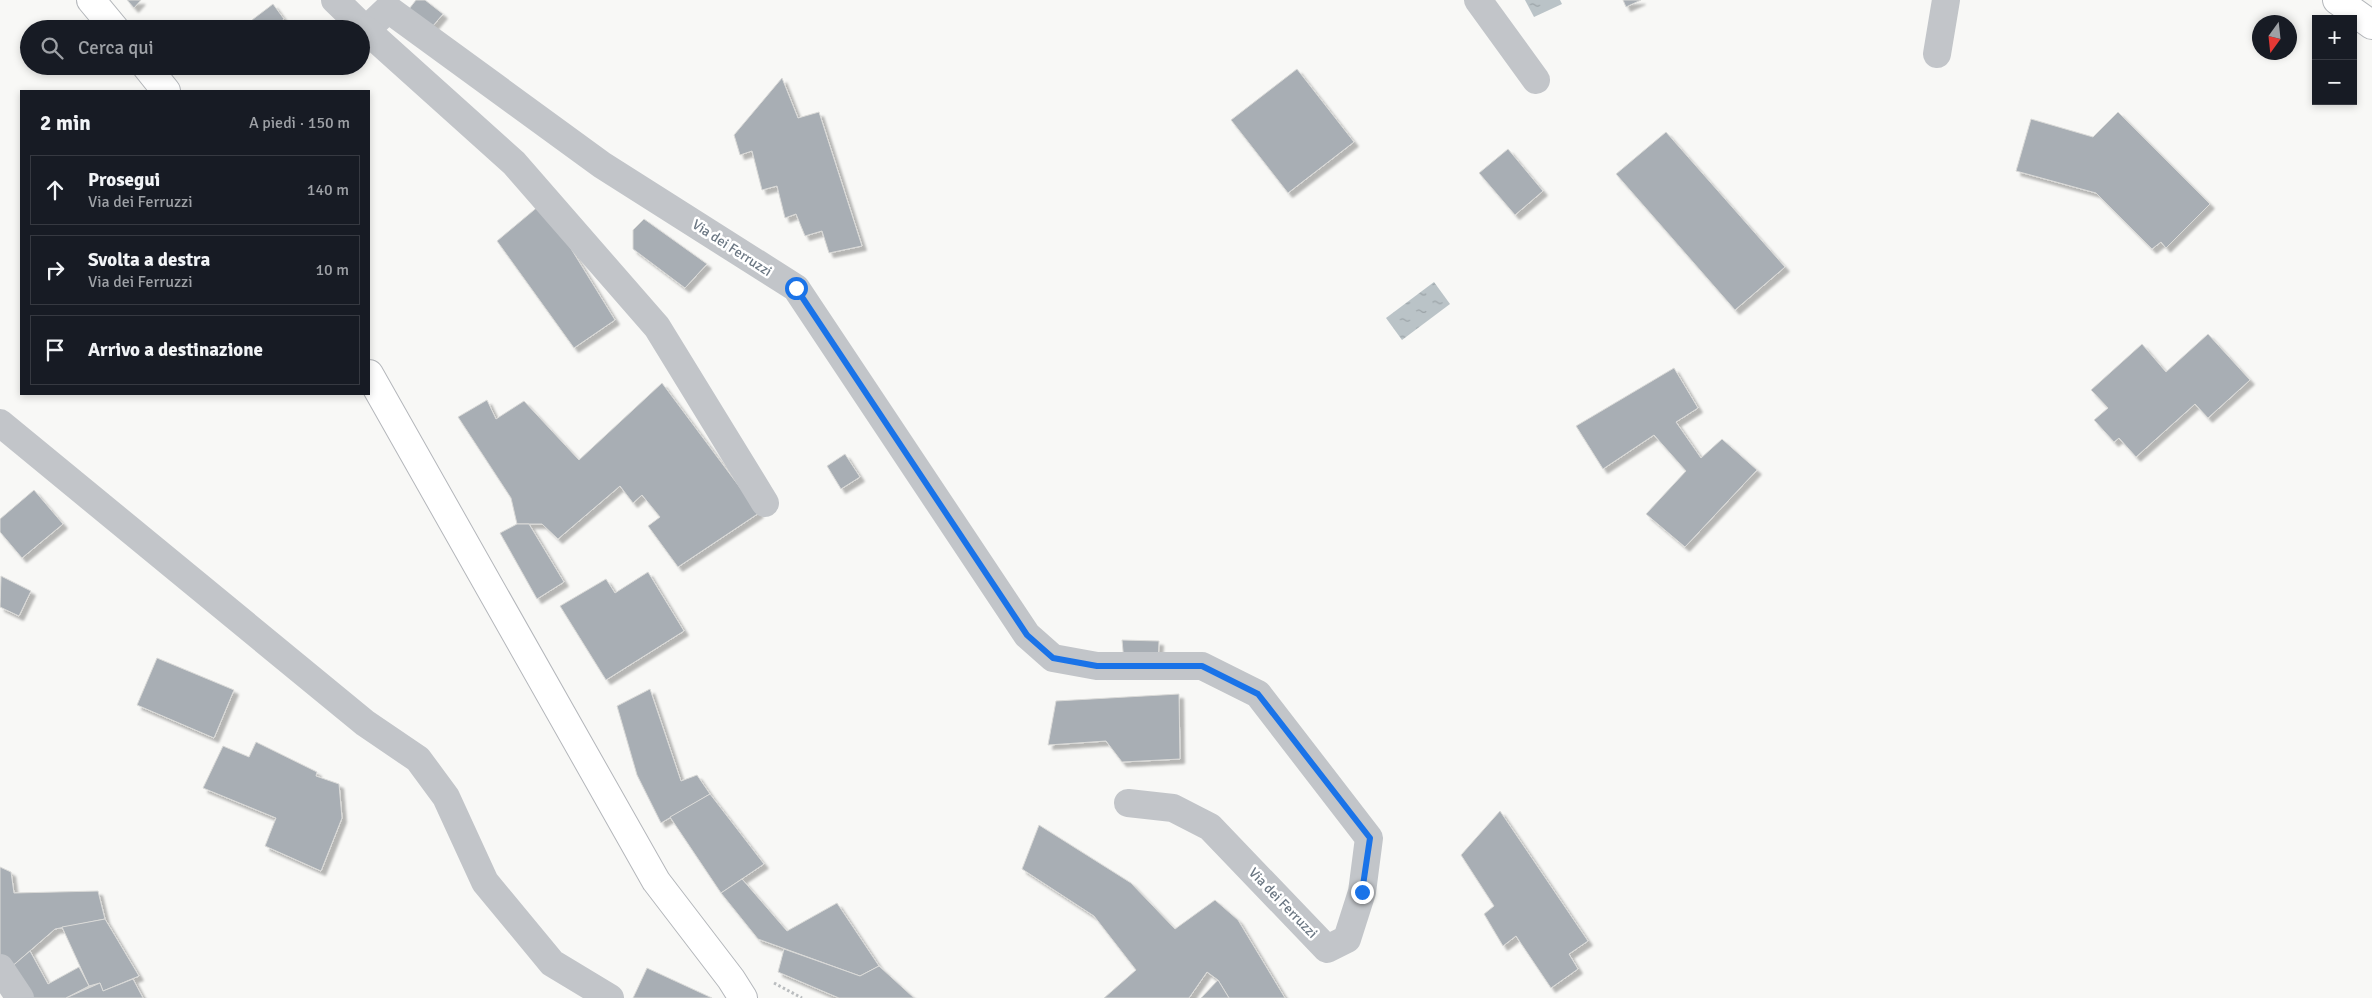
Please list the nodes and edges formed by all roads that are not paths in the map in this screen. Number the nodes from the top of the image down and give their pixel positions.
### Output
1 (92, 0) edge
2 (335, 0) edge
3 (1478, 0) edge
4 (1946, 0) edge
5 (2337, 0) edge
6 (108, 20) edge
7 (356, 20) edge
8 (2372, 25) edge
9 (370, 26) edge
10 (370, 34) edge
11 (1938, 54) dead end
12 (153, 75) edge
13 (1536, 80) dead end
14 (165, 90) edge
15 (370, 376) edge
16 (0, 423) edge
17 (765, 503) dead end
18 (1128, 803) dead end
19 (0, 968) edge
20 (20, 998) edge
21 (610, 998) edge
22 (743, 998) edge

1 - 6 main road
2 - 7 street
3 - 13 street
4 - 11 street
5 - 8 main road
9 - 18 street, Via dei Ferruzzi
10 - 17 street
12 - 14 main road
15 - 22 main road
16 - 21 street
19 - 20 street

